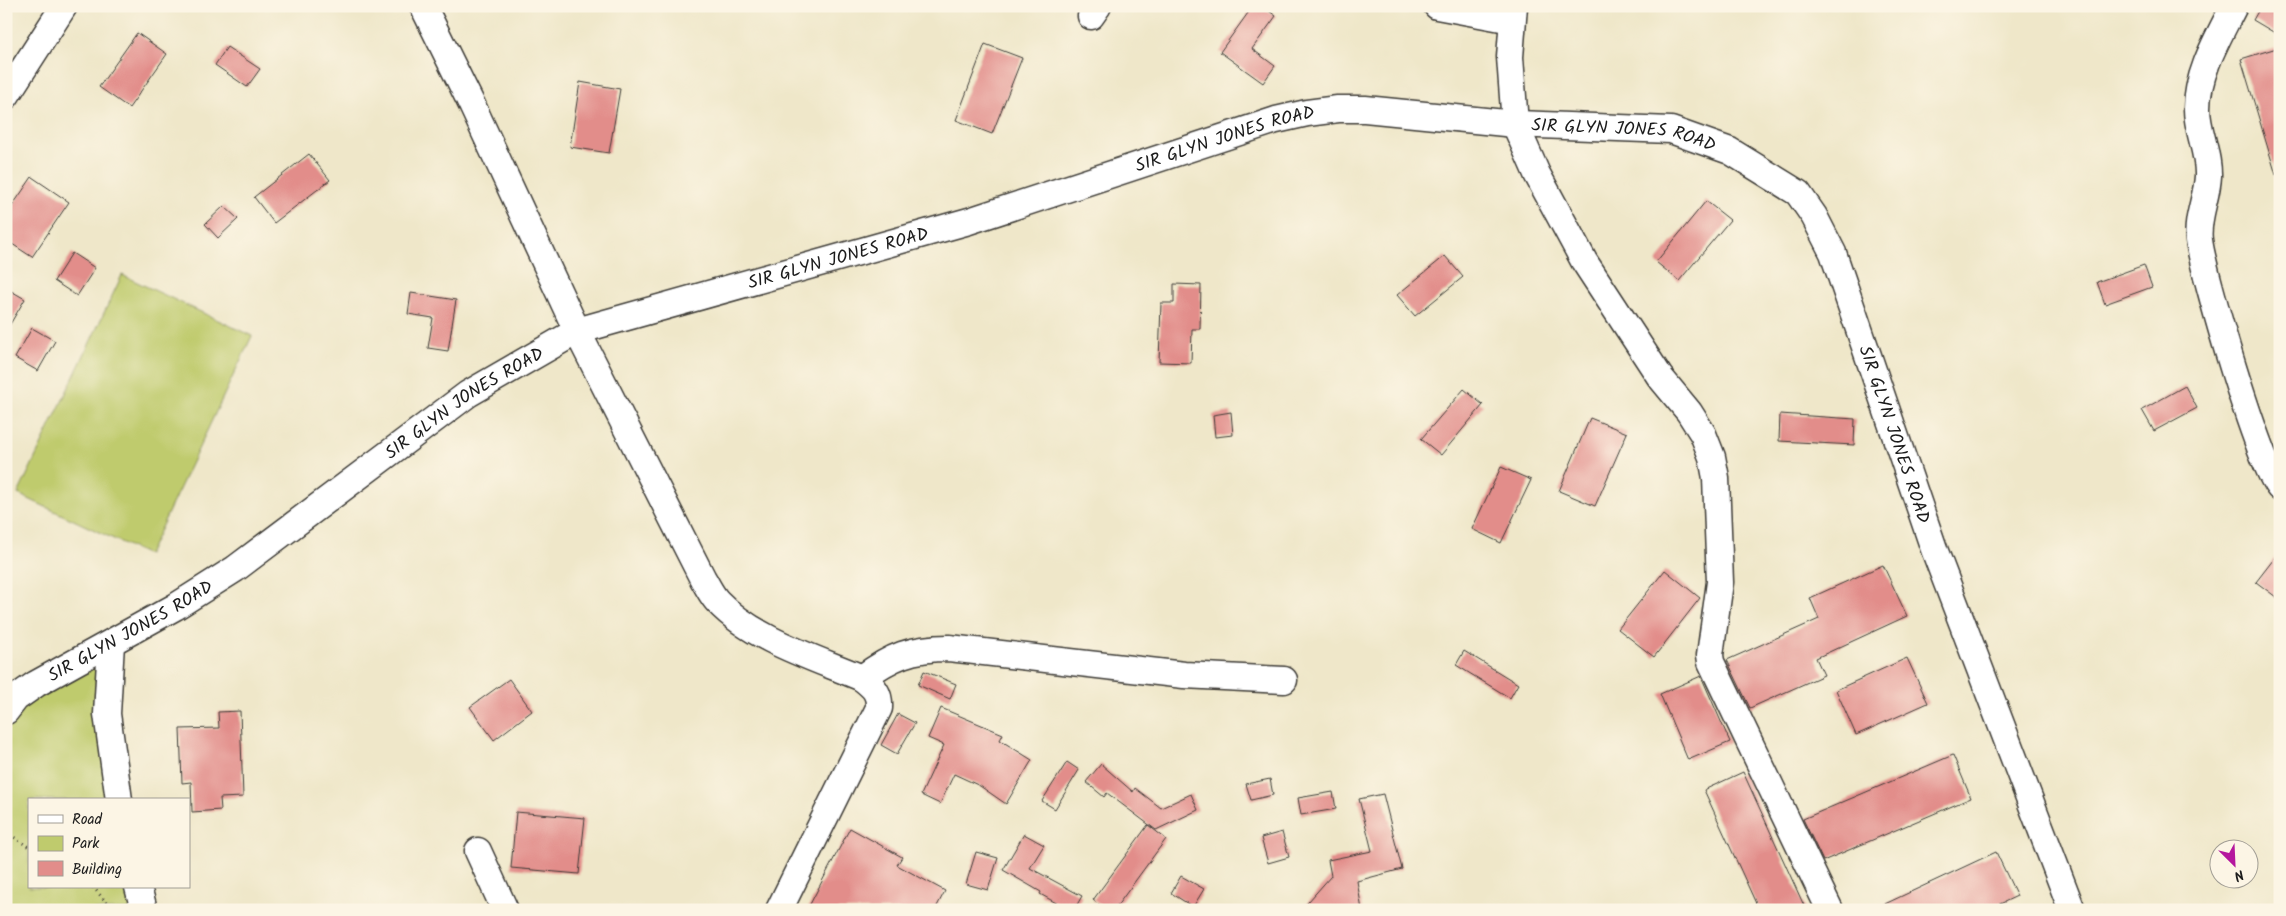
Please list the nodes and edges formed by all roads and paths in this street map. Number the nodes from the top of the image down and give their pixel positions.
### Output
1 (64, 6) edge
2 (423, 6) edge
3 (1437, 6) edge
4 (2234, 6) edge
5 (1513, 13) edge
6 (6, 96) edge
7 (1515, 124) junction
8 (577, 331) junction
9 (2280, 488) edge
10 (111, 643) junction
11 (862, 678) junction
12 (1284, 680) dead end
13 (6, 711) edge
14 (119, 798) edge
15 (6, 832) edge
16 (28, 845) edge
17 (478, 851) dead end
18 (94, 888) edge
19 (138, 888) edge
20 (113, 910) edge
21 (144, 910) edge
22 (505, 910) edge
23 (779, 910) edge
24 (1830, 910) edge
25 (2072, 910) edge

1 - 6 street
2 - 8 street
3 - 5 street
4 - 9 street
5 - 7 street
7 - 8 street, SIR GLYN JONES ROAD
7 - 24 street
7 - 25 street, SIR GLYN JONES ROAD
8 - 10 street, SIR GLYN JONES ROAD
8 - 11 street
10 - 13 street, SIR GLYN JONES ROAD
10 - 14 street
11 - 12 street
11 - 23 street
15 - 16 path
17 - 22 street
18 - 20 path
19 - 21 street

